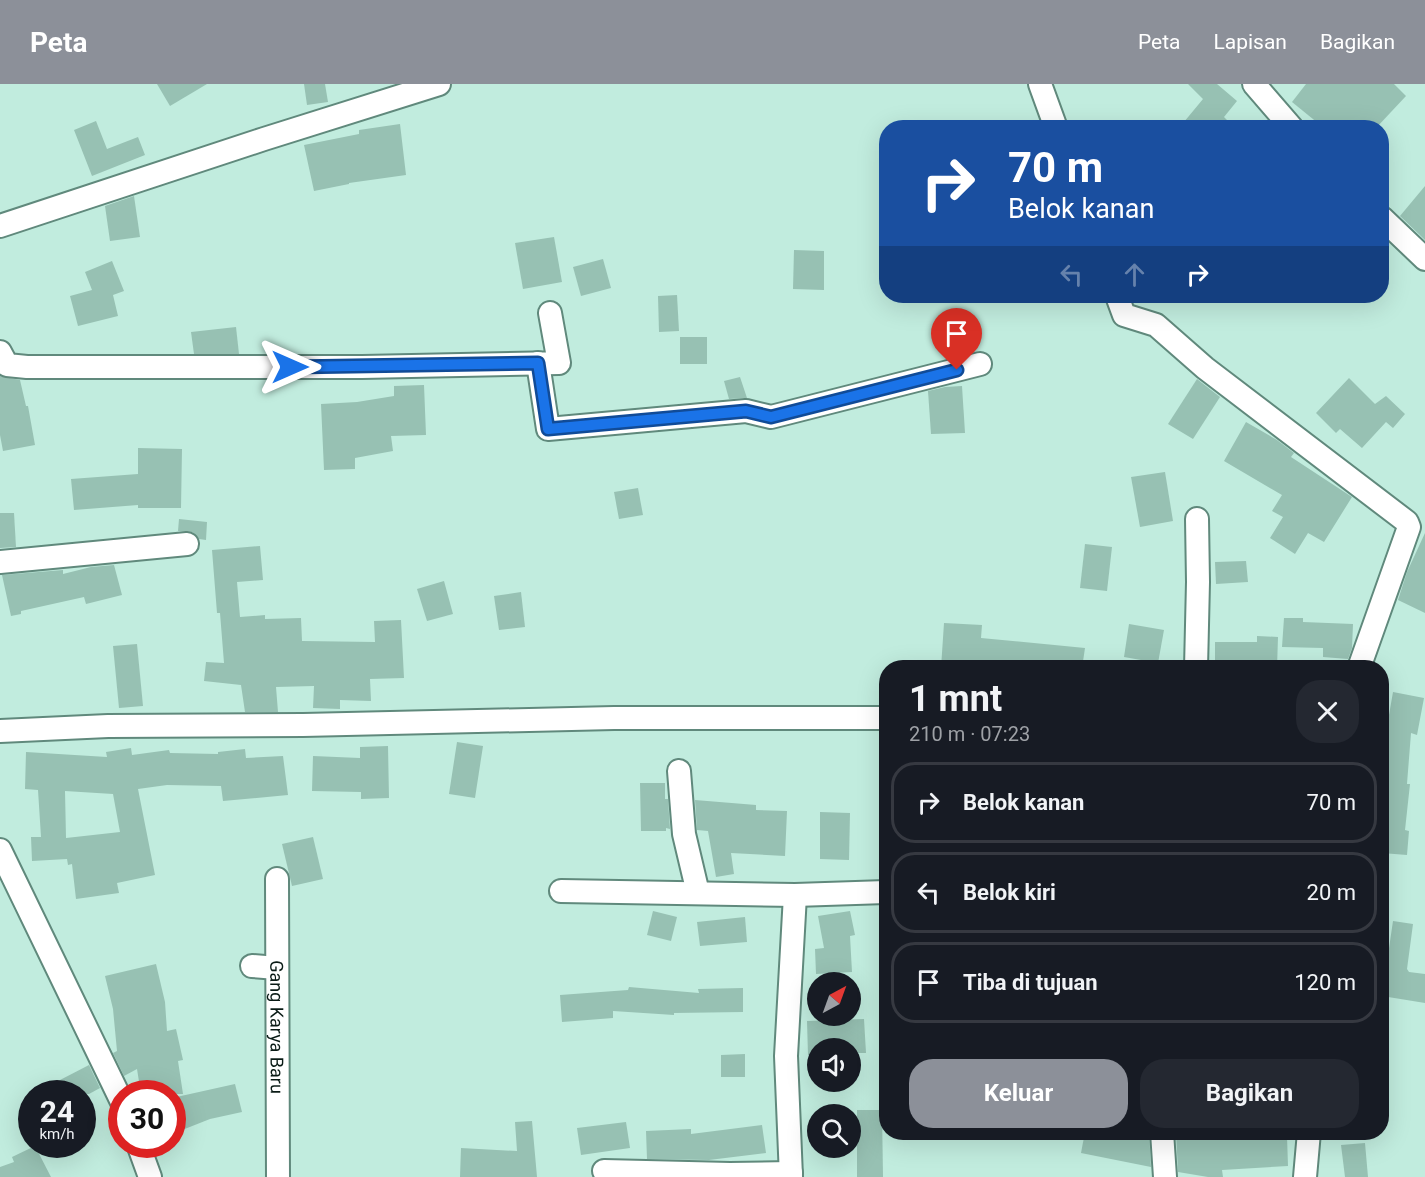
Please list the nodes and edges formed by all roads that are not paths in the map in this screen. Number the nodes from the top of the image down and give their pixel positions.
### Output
1 (439, 84) edge
2 (1040, 84) edge
3 (1254, 84) edge
4 (1053, 120) edge
5 (1285, 120) edge
6 (1389, 225) edge
7 (0, 226) edge
8 (1425, 260) edge
9 (1120, 303) edge
10 (550, 313) dead end
11 (0, 352) edge
12 (538, 363) junction
13 (980, 364) dead end
14 (1197, 519) dead end
15 (187, 544) dead end
16 (0, 562) edge
17 (1196, 660) edge
18 (1362, 660) edge
19 (879, 718) edge
20 (0, 731) edge
21 (679, 771) dead end
22 (0, 850) edge
23 (277, 879) dead end
24 (561, 891) dead end
25 (879, 892) edge
26 (698, 893) junction
27 (795, 895) junction
28 (252, 966) dead end
29 (277, 968) junction
30 (111, 1080) edge
31 (1163, 1140) edge
32 (1308, 1140) edge
33 (143, 1158) edge
34 (604, 1171) dead end
35 (791, 1175) edge
36 (150, 1177) edge
37 (278, 1177) edge
38 (1165, 1177) edge
39 (1305, 1177) edge

1 - 7 street
2 - 4 street
3 - 5 street
6 - 8 street
9 - 18 street
10 - 12 street
11 - 12 street
12 - 13 street
14 - 17 street
15 - 16 street
19 - 20 street
21 - 26 street
22 - 30 street
23 - 29 street, Gang Karya Baru
24 - 26 street
25 - 27 street
26 - 27 street
27 - 35 street
28 - 29 street
29 - 37 street, Gang Karya Baru
31 - 38 street
32 - 39 street
33 - 36 street
34 - 35 street

